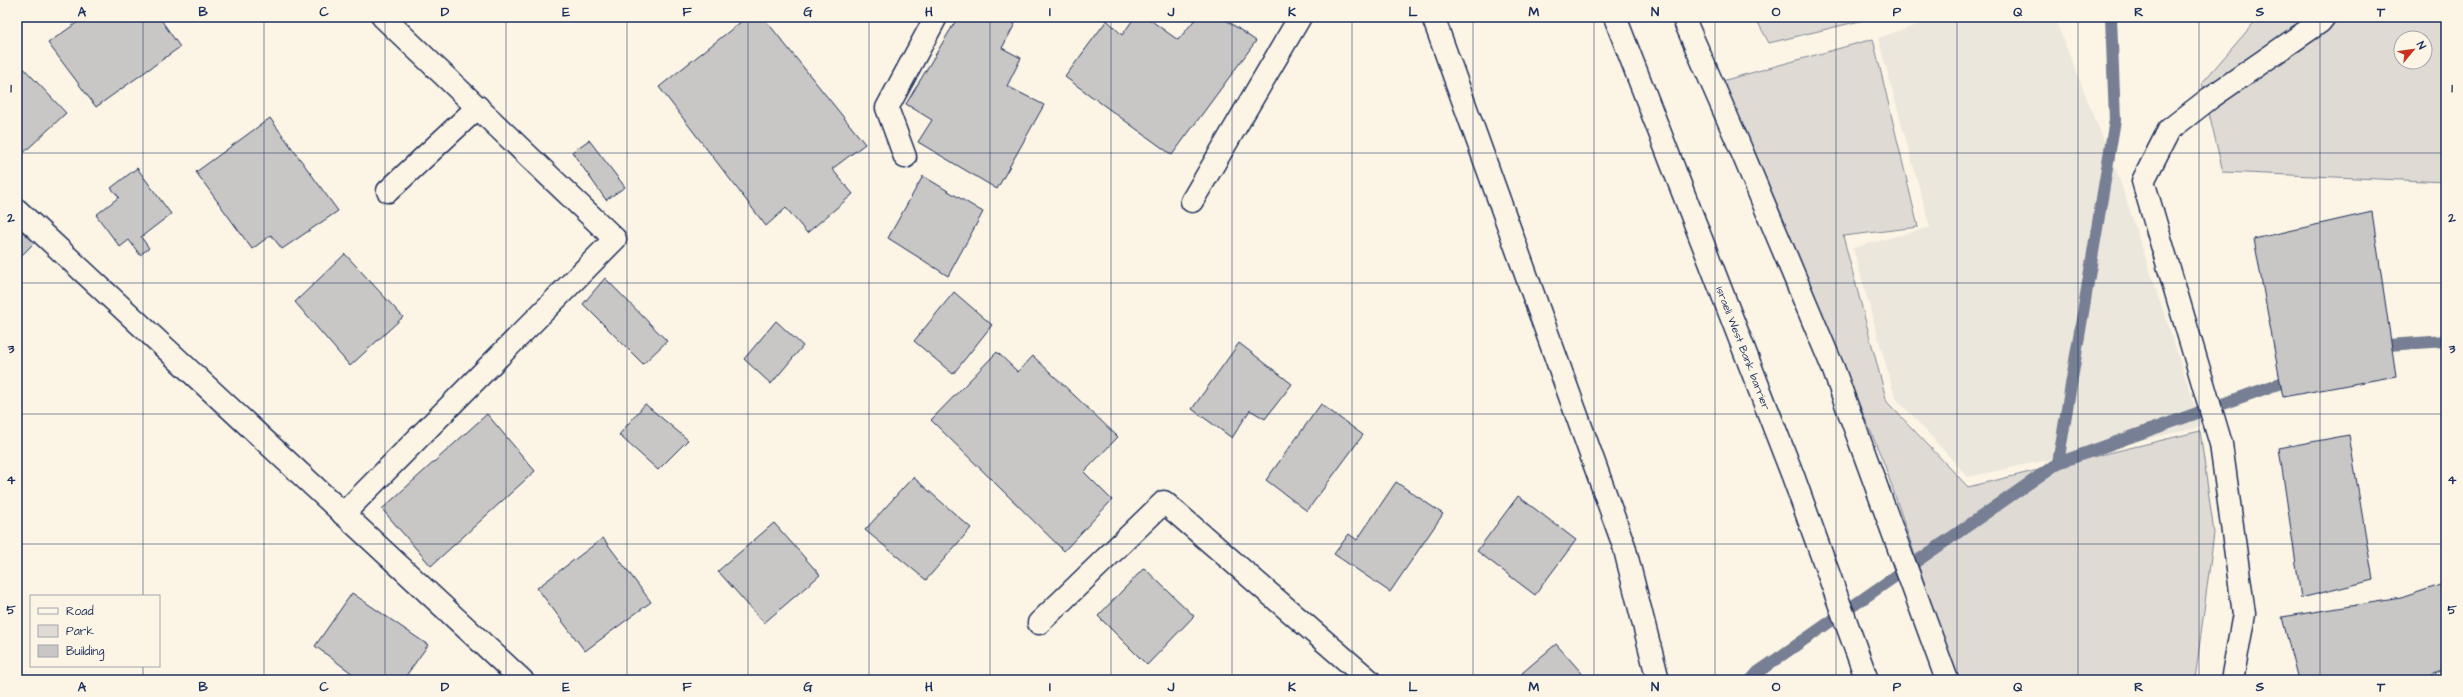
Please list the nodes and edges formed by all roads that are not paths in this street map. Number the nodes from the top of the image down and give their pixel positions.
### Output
1 (383, 17) edge
2 (936, 17) edge
3 (1300, 17) edge
4 (1433, 17) edge
5 (1615, 17) edge
6 (1683, 17) edge
7 (2324, 17) edge
8 (478, 107) junction
9 (905, 157) dead end
10 (388, 191) dead end
11 (1192, 201) dead end
12 (17, 210) edge
13 (343, 514) junction
14 (1039, 623) dead end
15 (522, 680) edge
16 (1369, 680) edge
17 (1658, 680) edge
18 (1867, 680) edge
19 (1947, 680) edge
20 (2232, 680) edge

1 - 8 street
2 - 9 street
3 - 11 street
4 - 17 street
5 - 18 street, Israeli West Bank barrier
6 - 19 street
7 - 20 street
8 - 10 street
8 - 13 street
12 - 13 street
13 - 15 street
14 - 16 street

